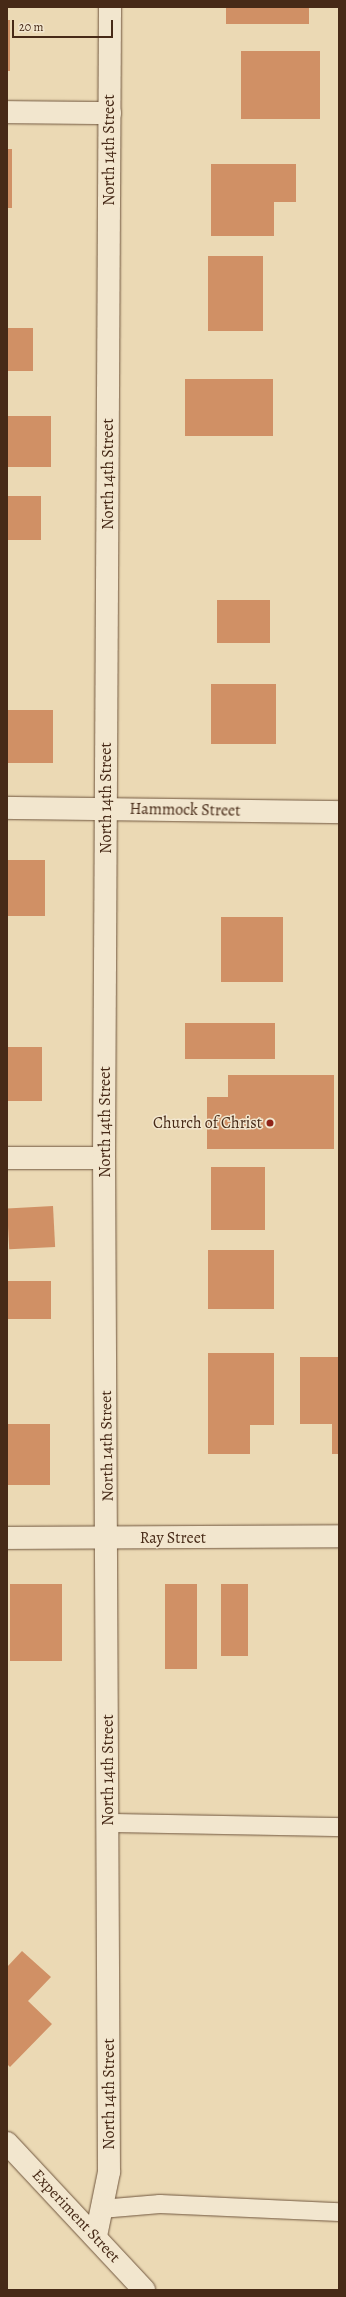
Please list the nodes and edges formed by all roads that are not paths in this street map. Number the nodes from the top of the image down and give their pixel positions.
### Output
1 (110, 7) edge
2 (7, 112) edge
3 (110, 113) junction
4 (7, 808) edge
5 (106, 808) junction
6 (339, 812) edge
7 (7, 1158) edge
8 (104, 1158) junction
9 (339, 1536) edge
10 (7, 1538) edge
11 (108, 1538) junction
12 (108, 1823) junction
13 (339, 1827) edge
14 (7, 2142) edge
15 (101, 2209) junction
16 (339, 2212) edge
17 (96, 2236) junction
18 (144, 2290) edge

1 - 3 street, North 14th Street
2 - 3 street
3 - 5 street, North 14th Street
4 - 5 street, Hammock Street
5 - 6 street, Hammock Street
5 - 8 street, North 14th Street
7 - 8 street
8 - 11 street, North 14th Street
9 - 11 street, Ray Street
10 - 11 street, Ray Street
11 - 12 street, North 14th Street
12 - 13 lane
12 - 15 street, North 14th Street
14 - 17 street, Experiment Street
15 - 16 lane
15 - 17 street, North 14th Street
17 - 18 street, Experiment Street

